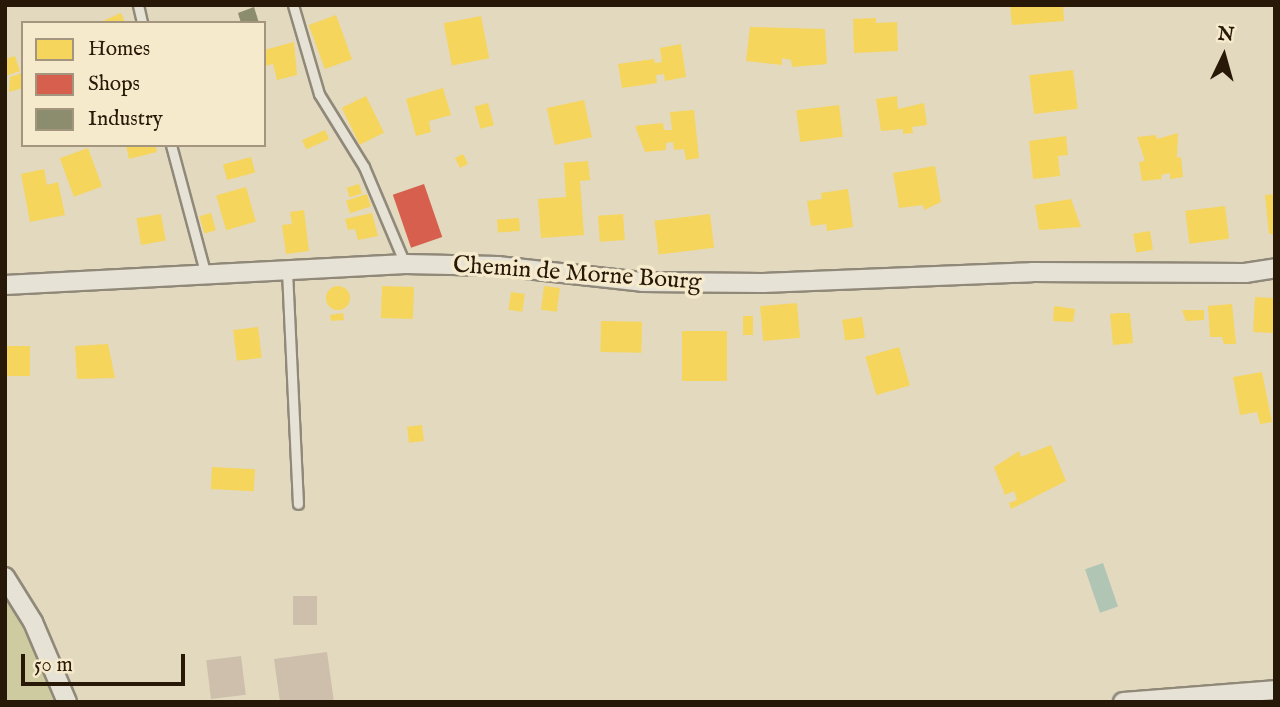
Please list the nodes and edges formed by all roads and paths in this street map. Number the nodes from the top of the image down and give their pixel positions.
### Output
1 (293, 5) edge
2 (172, 147) edge
3 (405, 264) junction
4 (1275, 268) edge
5 (287, 271) junction
6 (206, 276) junction
7 (5, 285) edge
8 (298, 504) dead end
9 (5, 577) edge
10 (1275, 690) edge
11 (67, 702) edge
12 (1123, 702) edge

1 - 3 lane
2 - 6 lane
3 - 4 street, Chemin de Morne Bourg
3 - 5 street, Chemin de Morne Bourg
5 - 6 street, Chemin de Morne Bourg
5 - 8 lane
6 - 7 street, Chemin de Morne Bourg
9 - 11 street
10 - 12 street

